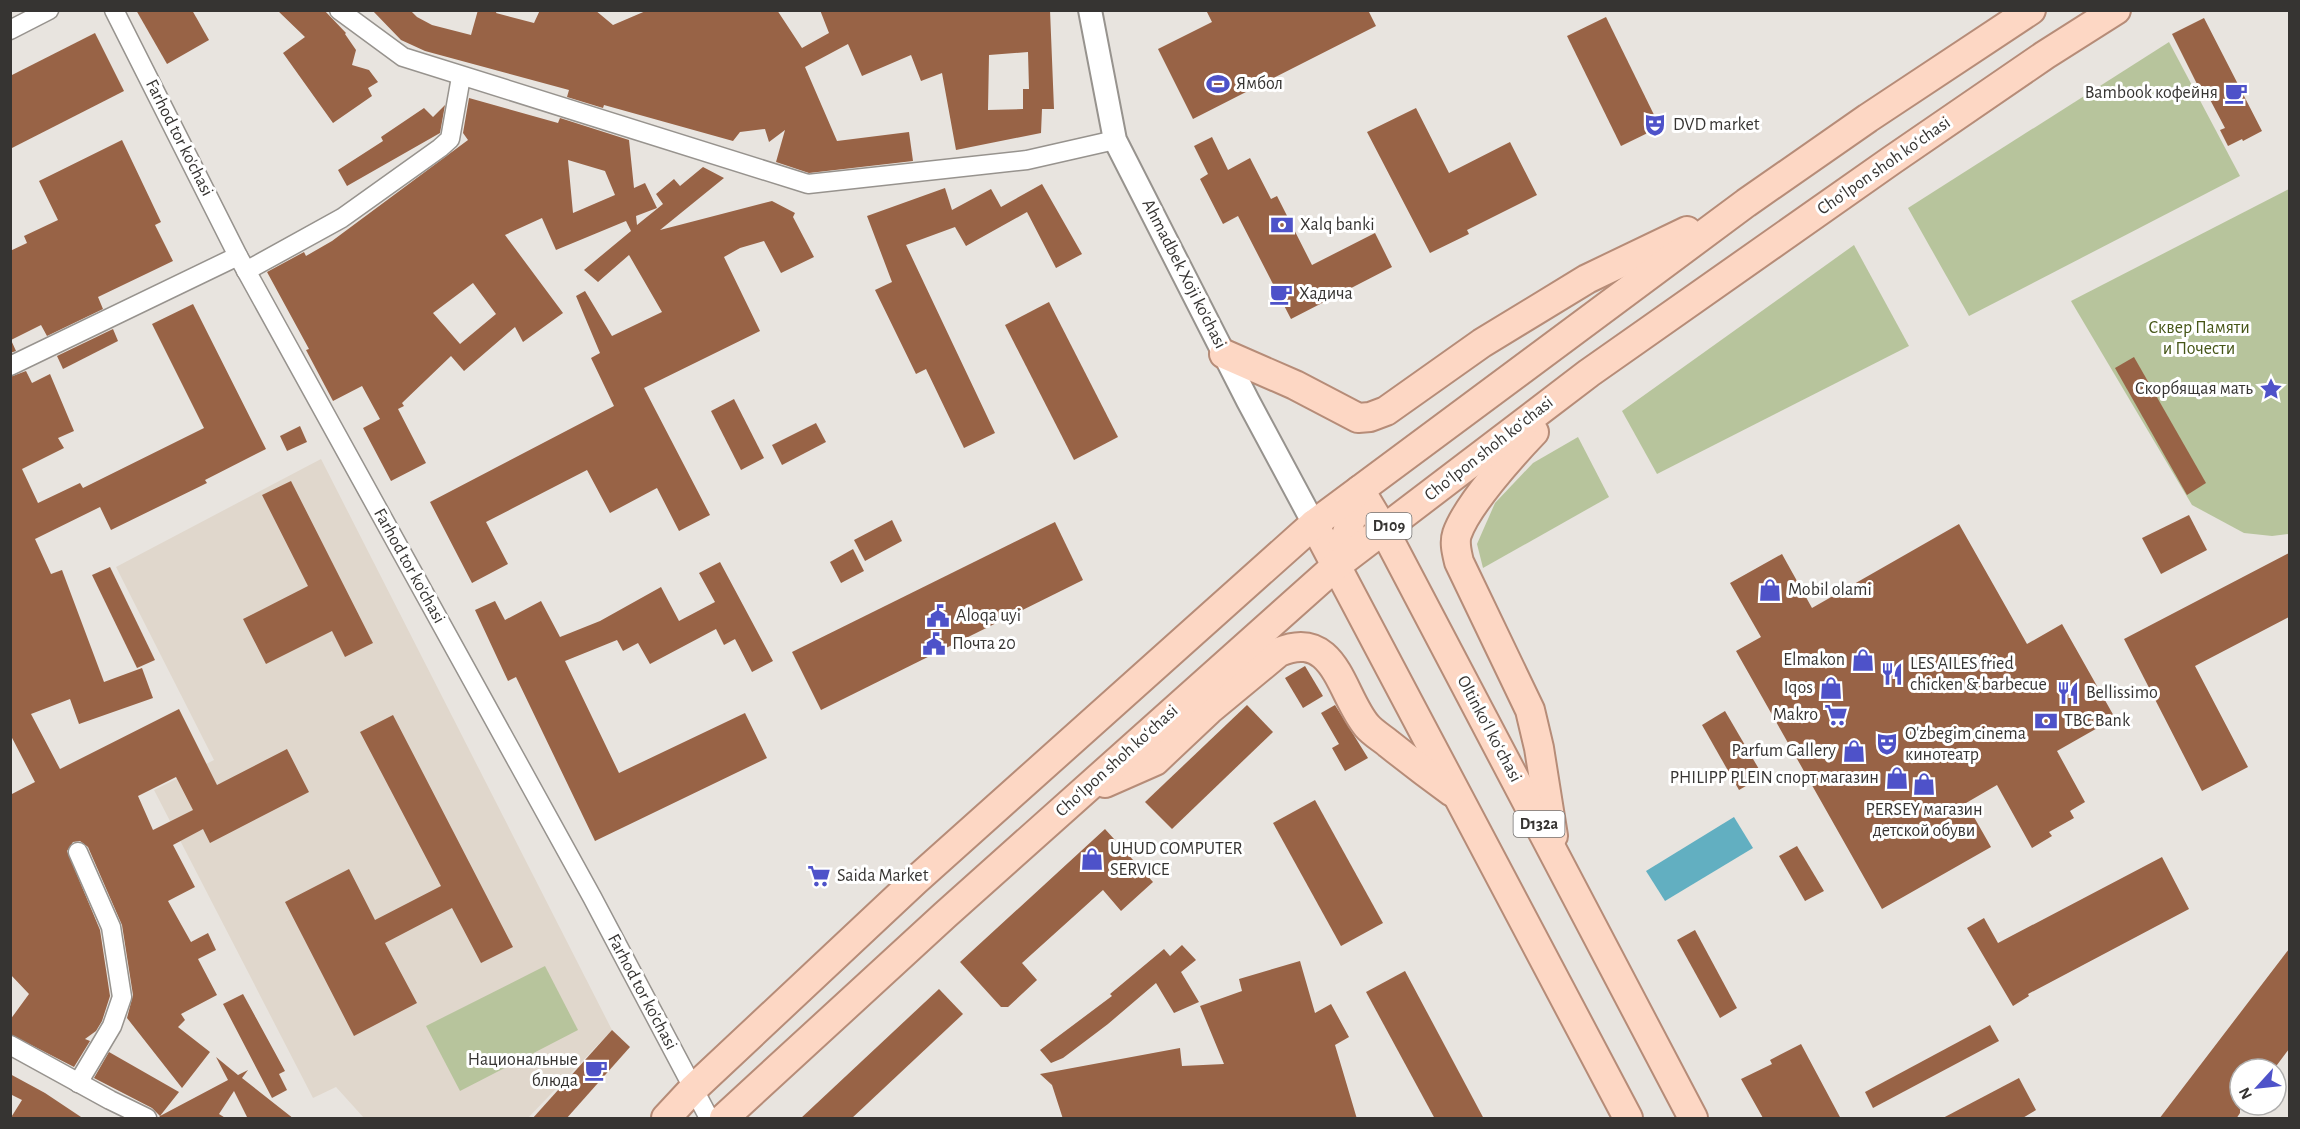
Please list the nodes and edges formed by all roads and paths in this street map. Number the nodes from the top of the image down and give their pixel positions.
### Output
1 (49, 10) edge
2 (114, 10) edge
3 (339, 10) edge
4 (1090, 10) edge
5 (2031, 10) edge
6 (2116, 10) edge
7 (10, 30) edge
8 (1976, 47) junction
9 (461, 77) junction
10 (2004, 84) junction
11 (1115, 140) junction
12 (1746, 203) junction
13 (242, 263) junction
14 (1224, 354) junction
15 (10, 366) edge
16 (1589, 373) junction
17 (1360, 490) junction
18 (1314, 524) junction
19 (1349, 527) junction
20 (1384, 530) junction
21 (1337, 565) junction
22 (1079, 795) junction
23 (1458, 796) junction
24 (78, 852) dead end
25 (1557, 858) junction
26 (10, 1045) edge
27 (78, 1083) junction
28 (693, 1089) junction
29 (147, 1119) edge
30 (666, 1119) edge
31 (709, 1119) edge
32 (724, 1119) edge
33 (1628, 1119) edge
34 (1693, 1119) edge

1 - 7 street
2 - 13 street, Farhod tor ko'chasi
3 - 9 street
4 - 11 street, Ahmadbek Xoji ko'chasi
5 - 8 main road, D109
6 - 10 main road, Choʻlpon shoh koʻchasi / D109
8 - 10 main road
8 - 12 main road, D109
9 - 11 street
9 - 13 street
10 - 16 main road, Choʻlpon shoh koʻchasi / D109
11 - 14 street, Ahmadbek Xoji ko'chasi
12 - 14 main road
12 - 17 main road, D109
13 - 15 street
13 - 28 street, Farhod tor ko'chasi
14 - 18 street, Ahmadbek Xoji ko'chasi
16 - 20 main road, Choʻlpon shoh koʻchasi / D109
16 - 25 main road
17 - 18 main road, D109
17 - 19 main road
17 - 20 main road, Oltinkoʻl koʻchasi
18 - 19 main road
18 - 21 main road
18 - 28 main road, D109
19 - 20 main road
19 - 21 main road
20 - 21 main road, Choʻlpon shoh koʻchasi / D109
20 - 25 main road, Oltinkoʻl koʻchasi / D132a
21 - 22 main road, Choʻlpon shoh koʻchasi / D109
21 - 23 main road
22 - 23 main road
22 - 32 main road, Choʻlpon shoh koʻchasi / D109
23 - 33 main road
24 - 27 street
25 - 34 main road, Oltinkoʻl koʻchasi / D132a
26 - 27 street
27 - 29 street
28 - 30 main road, D109
28 - 31 street, Farhod tor ko'chasi

